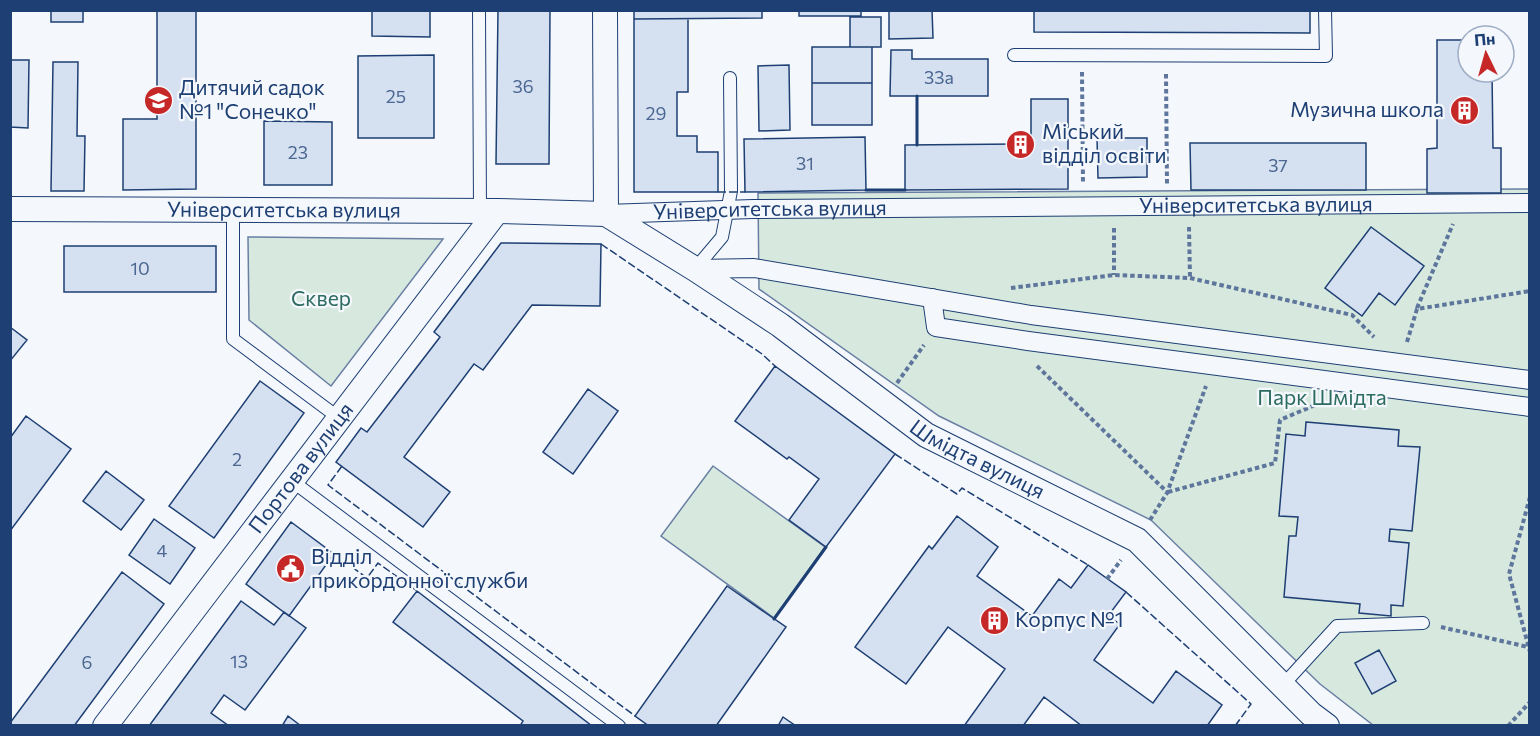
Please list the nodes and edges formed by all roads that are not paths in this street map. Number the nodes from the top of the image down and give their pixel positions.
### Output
1 (479, 10) edge
2 (605, 10) edge
3 (1325, 10) edge
4 (1014, 55) dead end
5 (730, 78) dead end
6 (1530, 202) edge
7 (728, 209) junction
8 (10, 210) edge
9 (233, 210) junction
10 (488, 211) junction
11 (606, 214) junction
12 (695, 269) junction
13 (932, 298) junction
14 (1530, 380) edge
15 (1530, 406) edge
16 (339, 418) junction
17 (292, 481) junction
18 (1423, 623) road end
19 (1283, 686) junction
20 (1314, 722) edge
21 (105, 726) edge
22 (619, 726) edge

1 - 10 lane
2 - 11 street
3 - 4 lane
5 - 7 lane
6 - 7 street, Університетська вулиця
7 - 11 street, Університетська вулиця
7 - 12 lane
8 - 9 street, Університетська вулиця
9 - 10 street, Університетська вулиця
9 - 16 lane
10 - 11 street, Університетська вулиця
10 - 16 street, Портова вулиця
11 - 12 street, Шмідта вулиця
12 - 13 street
12 - 19 street, Шмідта вулиця
13 - 14 street
13 - 15 street
16 - 17 street, Портова вулиця
17 - 21 street, Портова вулиця
17 - 22 lane
18 - 19 lane
19 - 20 street, Шмідта вулиця

